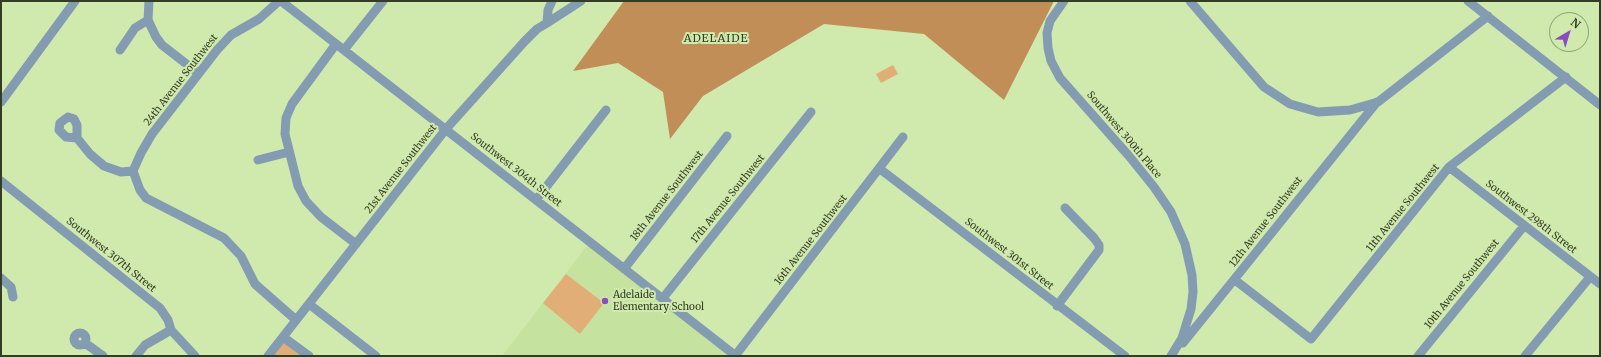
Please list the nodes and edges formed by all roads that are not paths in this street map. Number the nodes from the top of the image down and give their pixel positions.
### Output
1 (75, 1) edge
2 (149, 1) edge
3 (280, 1) edge
4 (383, 1) edge
5 (552, 1) edge
6 (581, 1) edge
7 (1064, 1) edge
8 (1190, 1) edge
9 (1468, 1) edge
10 (1488, 16) junction
11 (148, 20) junction
12 (547, 23) junction
13 (336, 44) junction
14 (120, 50) dead end
15 (344, 50) junction
16 (198, 73) junction
17 (1566, 77) junction
18 (1, 102) edge
19 (1378, 102) junction
20 (1600, 105) edge
21 (606, 110) dead end
22 (811, 112) dead end
23 (446, 129) junction
24 (727, 136) dead end
25 (903, 137) dead end
26 (77, 138) dead end
27 (289, 152) junction
28 (258, 160) dead end
29 (1449, 167) junction
30 (880, 169) junction
31 (133, 171) junction
32 (1, 181) edge
33 (536, 200) junction
34 (1065, 208) dead end
35 (1524, 226) junction
36 (356, 244) junction
37 (624, 269) junction
38 (1590, 277) junction
39 (1, 278) edge
40 (1235, 280) junction
41 (1600, 284) edge
42 (13, 297) dead end
43 (663, 298) junction
44 (309, 304) junction
45 (1057, 306) junction
46 (296, 320) junction
47 (171, 330) junction
48 (283, 337) junction
49 (85, 343) dead end
50 (103, 356) edge
51 (136, 356) edge
52 (195, 356) edge
53 (268, 356) edge
54 (309, 356) edge
55 (376, 356) edge
56 (735, 356) edge
57 (1125, 356) edge
58 (1172, 356) edge
59 (1418, 356) edge
60 (1525, 356) edge

1 - 18 street
2 - 11 street
3 - 13 street, Southwest 304th Street
3 - 16 street, 24th Avenue Southwest
4 - 15 street
5 - 12 street
6 - 12 street, 21st Avenue Southwest
7 - 58 street, Southwest 300th Place
8 - 19 street
9 - 10 street
10 - 17 street
10 - 19 street
11 - 14 street
11 - 16 street
12 - 23 street, 21st Avenue Southwest
13 - 15 street, Southwest 304th Street
13 - 27 street
15 - 23 street, Southwest 304th Street
16 - 31 street, 24th Avenue Southwest
17 - 20 street
17 - 29 street, 11th Avenue Southwest
19 - 40 street, 12th Avenue Southwest
21 - 33 street
22 - 43 street, 17th Avenue Southwest
23 - 33 street, Southwest 304th Street
23 - 36 street, 21st Avenue Southwest
24 - 37 street, 18th Avenue Southwest
25 - 30 street, 16th Avenue Southwest
26 - 31 street
27 - 28 street
27 - 36 street
29 - 35 street, Southwest 298th Street
29 - 40 street, 11th Avenue Southwest
30 - 45 street, Southwest 301st Street
30 - 56 street, 16th Avenue Southwest
31 - 46 street
32 - 47 street, Southwest 307th Street
33 - 37 street, Southwest 304th Street
34 - 45 street
35 - 38 street, Southwest 298th Street
35 - 59 street, 10th Avenue Southwest
36 - 44 street, 21st Avenue Southwest
37 - 43 street, Southwest 304th Street
38 - 41 street, Southwest 298th Street
38 - 60 street
39 - 42 street
40 - 58 street, 12th Avenue Southwest
43 - 56 street, Southwest 304th Street
44 - 46 street, 21st Avenue Southwest
44 - 55 street
45 - 57 street, Southwest 301st Street
46 - 48 street, 21st Avenue Southwest
47 - 51 street
47 - 52 street, Southwest 307th Street
48 - 53 street, 21st Avenue Southwest
48 - 54 street
49 - 50 street

